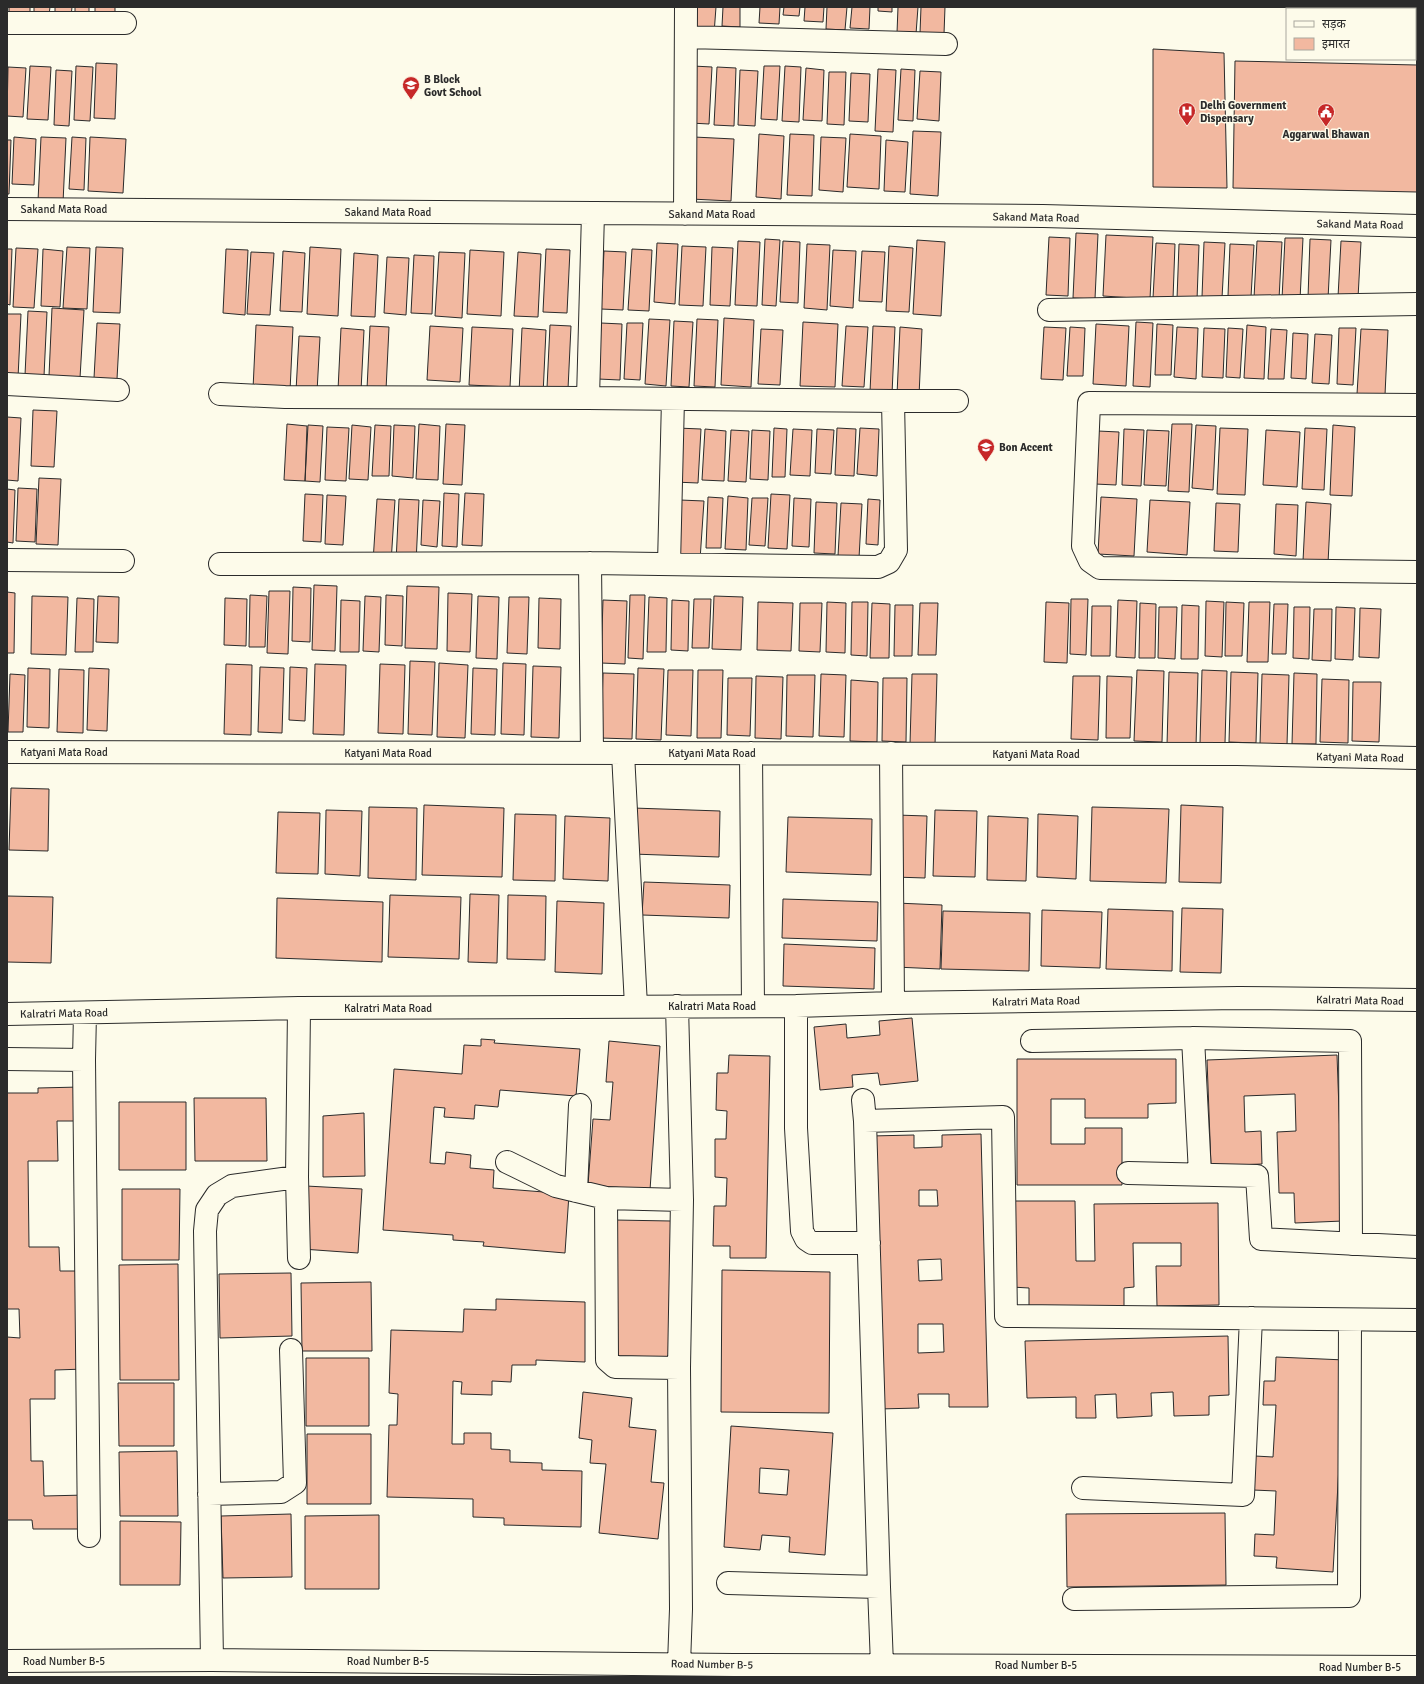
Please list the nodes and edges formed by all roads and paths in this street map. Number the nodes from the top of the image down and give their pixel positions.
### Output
1 (686, 7) edge
2 (7, 23) edge
3 (125, 23) dead end
4 (686, 37) junction
5 (946, 44) dead end
6 (7, 209) edge
7 (593, 213) junction
8 (685, 214) junction
9 (1417, 226) edge
10 (1417, 304) edge
11 (1049, 310) dead end
12 (7, 384) edge
13 (118, 390) dead end
14 (220, 394) dead end
15 (588, 398) junction
16 (673, 398) junction
17 (893, 401) junction
18 (957, 401) dead end
19 (1417, 405) edge
20 (7, 560) edge
21 (123, 561) dead end
22 (590, 563) junction
23 (220, 564) dead end
24 (669, 564) junction
25 (1417, 572) edge
26 (7, 752) edge
27 (592, 753) junction
28 (623, 753) junction
29 (751, 753) junction
30 (891, 753) junction
31 (1417, 758) edge
32 (1417, 1000) edge
33 (892, 1003) junction
34 (636, 1006) junction
35 (677, 1006) junction
36 (753, 1006) junction
37 (796, 1006) junction
38 (299, 1008) junction
39 (85, 1013) junction
40 (7, 1014) edge
41 (1194, 1038) junction
42 (1032, 1041) dead end
43 (7, 1059) edge
44 (84, 1060) junction
45 (580, 1105) dead end
46 (507, 1162) dead end
47 (1128, 1173) dead end
48 (1200, 1174) junction
49 (296, 1177) junction
50 (576, 1191) junction
51 (606, 1198) junction
52 (682, 1200) junction
53 (869, 1243) junction
54 (1351, 1244) junction
55 (1417, 1248) edge
56 (299, 1258) dead end
57 (1251, 1318) junction
58 (1350, 1320) junction
59 (1417, 1320) edge
60 (292, 1350) dead end
61 (679, 1368) junction
62 (1083, 1488) dead end
63 (209, 1494) junction
64 (89, 1536) dead end
65 (728, 1583) dead end
66 (878, 1587) junction
67 (1074, 1599) dead end
68 (212, 1660) junction
69 (7, 1661) edge
70 (679, 1664) junction
71 (882, 1665) junction
72 (1417, 1667) edge
73 (69, 1669) edge
74 (735, 1671) edge

1 - 4 street
2 - 3 street
4 - 5 street
4 - 8 street
6 - 7 street, Sakand Mata Road
7 - 8 street, Sakand Mata Road
7 - 15 street
8 - 9 street, Sakand Mata Road
10 - 11 street
12 - 13 street
14 - 15 street
15 - 16 street
16 - 17 street
16 - 24 street
17 - 18 street
17 - 24 street
19 - 25 street
20 - 21 street
22 - 23 street
22 - 24 street
22 - 27 street
26 - 27 street, Katyani Mata Road
27 - 28 street, Katyani Mata Road
28 - 29 street, Katyani Mata Road
28 - 34 street
29 - 30 street, Katyani Mata Road
29 - 36 street
30 - 31 street, Katyani Mata Road
30 - 33 street
32 - 33 street, Kalratri Mata Road
33 - 37 street, Kalratri Mata Road
34 - 35 street, Kalratri Mata Road
34 - 38 street, Kalratri Mata Road
35 - 36 street, Kalratri Mata Road
35 - 52 street
36 - 37 street, Kalratri Mata Road
37 - 53 street
38 - 39 street, Kalratri Mata Road
38 - 49 street
39 - 40 street, Kalratri Mata Road
39 - 44 street
41 - 42 street
41 - 48 street
41 - 54 street
43 - 44 street
44 - 64 street
45 - 50 street
46 - 50 street
47 - 48 street
48 - 54 street
49 - 56 street
49 - 63 street
50 - 51 street
51 - 52 street
51 - 61 street
52 - 61 street
53 - 57 street
53 - 66 street
54 - 55 street
57 - 58 street
57 - 62 street
58 - 59 street
58 - 67 street
60 - 63 street
61 - 70 street
63 - 68 street
65 - 66 street
66 - 71 street
68 - 70 street, Road Number B-5
68 - 73 street, Road Number B-5
69 - 73 street, Road Number B-5
70 - 74 street, Road Number B-5
71 - 72 street, Road Number B-5
71 - 74 street, Road Number B-5

